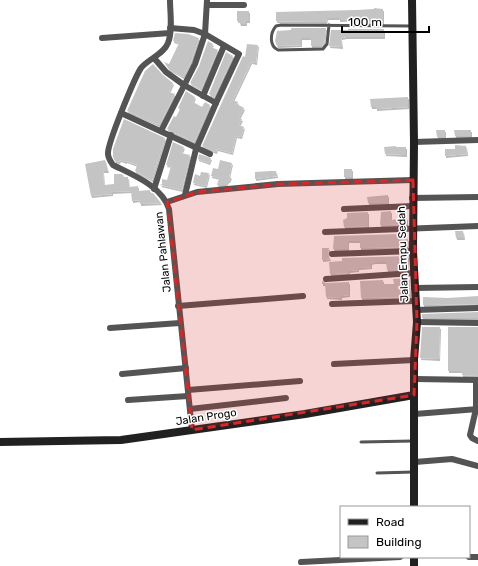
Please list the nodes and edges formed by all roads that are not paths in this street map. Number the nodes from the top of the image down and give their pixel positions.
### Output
1 (170, 0) edge
2 (412, 0) edge
3 (207, 3) edge
4 (244, 5) dead end
5 (329, 26) junction
6 (411, 26) junction
7 (170, 30) junction
8 (205, 34) junction
9 (102, 38) dead end
10 (224, 46) junction
11 (154, 58) junction
12 (184, 86) junction
13 (202, 96) junction
14 (216, 103) junction
15 (121, 113) junction
16 (161, 130) junction
17 (171, 135) junction
18 (478, 140) edge
19 (414, 142) junction
20 (196, 148) junction
21 (210, 154) dead end
22 (412, 180) junction
23 (154, 188) junction
24 (185, 195) junction
25 (478, 197) edge
26 (167, 202) junction
27 (412, 202) junction
28 (344, 210) dead end
29 (478, 226) edge
30 (412, 228) junction
31 (324, 232) dead end
32 (413, 251) junction
33 (332, 254) dead end
34 (413, 273) junction
35 (326, 279) dead end
36 (478, 287) edge
37 (414, 288) junction
38 (303, 296) dead end
39 (415, 301) junction
40 (332, 304) dead end
41 (178, 306) junction
42 (478, 308) edge
43 (416, 310) junction
44 (417, 322) junction
45 (478, 322) edge
46 (180, 323) junction
47 (110, 328) dead end
48 (414, 360) junction
49 (334, 364) dead end
50 (186, 368) junction
51 (122, 374) dead end
52 (415, 379) junction
53 (477, 380) edge
54 (300, 381) dead end
55 (188, 393) junction
56 (414, 395) junction
57 (286, 398) dead end
58 (128, 400) dead end
59 (190, 409) junction
60 (477, 409) edge
61 (415, 414) junction
62 (192, 430) junction
63 (415, 441) junction
64 (478, 441) edge
65 (0, 442) edge
66 (361, 442) dead end
67 (415, 462) junction
68 (478, 466) edge
69 (414, 472) junction
70 (377, 473) dead end
71 (414, 506) edge
72 (380, 558) edge
73 (301, 562) dead end

1 - 7 street, Jalan Pahlawan
2 - 6 street, Jalan Empu Sedah
3 - 4 street
3 - 8 street
5 - 5 lane
5 - 6 lane
6 - 19 street, Jalan Empu Sedah
7 - 8 street
7 - 9 street
7 - 11 street, Jalan Pahlawan
8 - 10 street
8 - 12 street
10 - 13 street
10 - 14 street
11 - 12 street
11 - 15 street, Jalan Pahlawan
12 - 13 street
12 - 16 street
13 - 14 street
14 - 20 street
15 - 16 street
15 - 23 street, Jalan Pahlawan
16 - 17 street
17 - 20 street
17 - 23 street
18 - 19 street
19 - 22 street, Jalan Empu Sedah
20 - 21 street
20 - 24 street
22 - 24 street
22 - 27 street, Jalan Empu Sedah
23 - 26 street, Jalan Pahlawan
24 - 26 street
25 - 27 street
26 - 41 street, Jalan Pahlawan
27 - 28 street
27 - 30 street, Jalan Empu Sedah
29 - 30 street
30 - 31 street
30 - 32 street, Jalan Empu Sedah
32 - 33 street
32 - 34 street, Jalan Empu Sedah
34 - 35 street
34 - 37 street, Jalan Empu Sedah
36 - 37 street
37 - 39 street, Jalan Empu Sedah
38 - 41 street
39 - 40 street
39 - 43 street, Jalan Empu Sedah
41 - 46 street, Jalan Pahlawan
42 - 43 street
43 - 44 street, Jalan Empu Sedah
44 - 45 street
44 - 48 street, Jalan Empu Sedah
46 - 47 street
46 - 50 street, Jalan Pahlawan
48 - 49 street
48 - 52 street, Jalan Empu Sedah
50 - 51 street
50 - 55 street, Jalan Pahlawan
52 - 53 street
52 - 56 street, Jalan Empu Sedah
53 - 60 street
54 - 55 street
55 - 58 street
55 - 59 street, Jalan Pahlawan
56 - 61 street, Jalan Empu Sedah
56 - 62 street, Jalan Progo
57 - 59 street
59 - 62 street, Jalan Pahlawan
60 - 61 street
60 - 64 street
61 - 63 street, Jalan Empu Sedah
62 - 65 street, Jalan Progo
63 - 66 lane
63 - 67 street, Jalan Empu Sedah
67 - 68 street
67 - 69 street, Jalan Empu Sedah
69 - 70 lane
69 - 71 street, Jalan Empu Sedah
72 - 73 street

